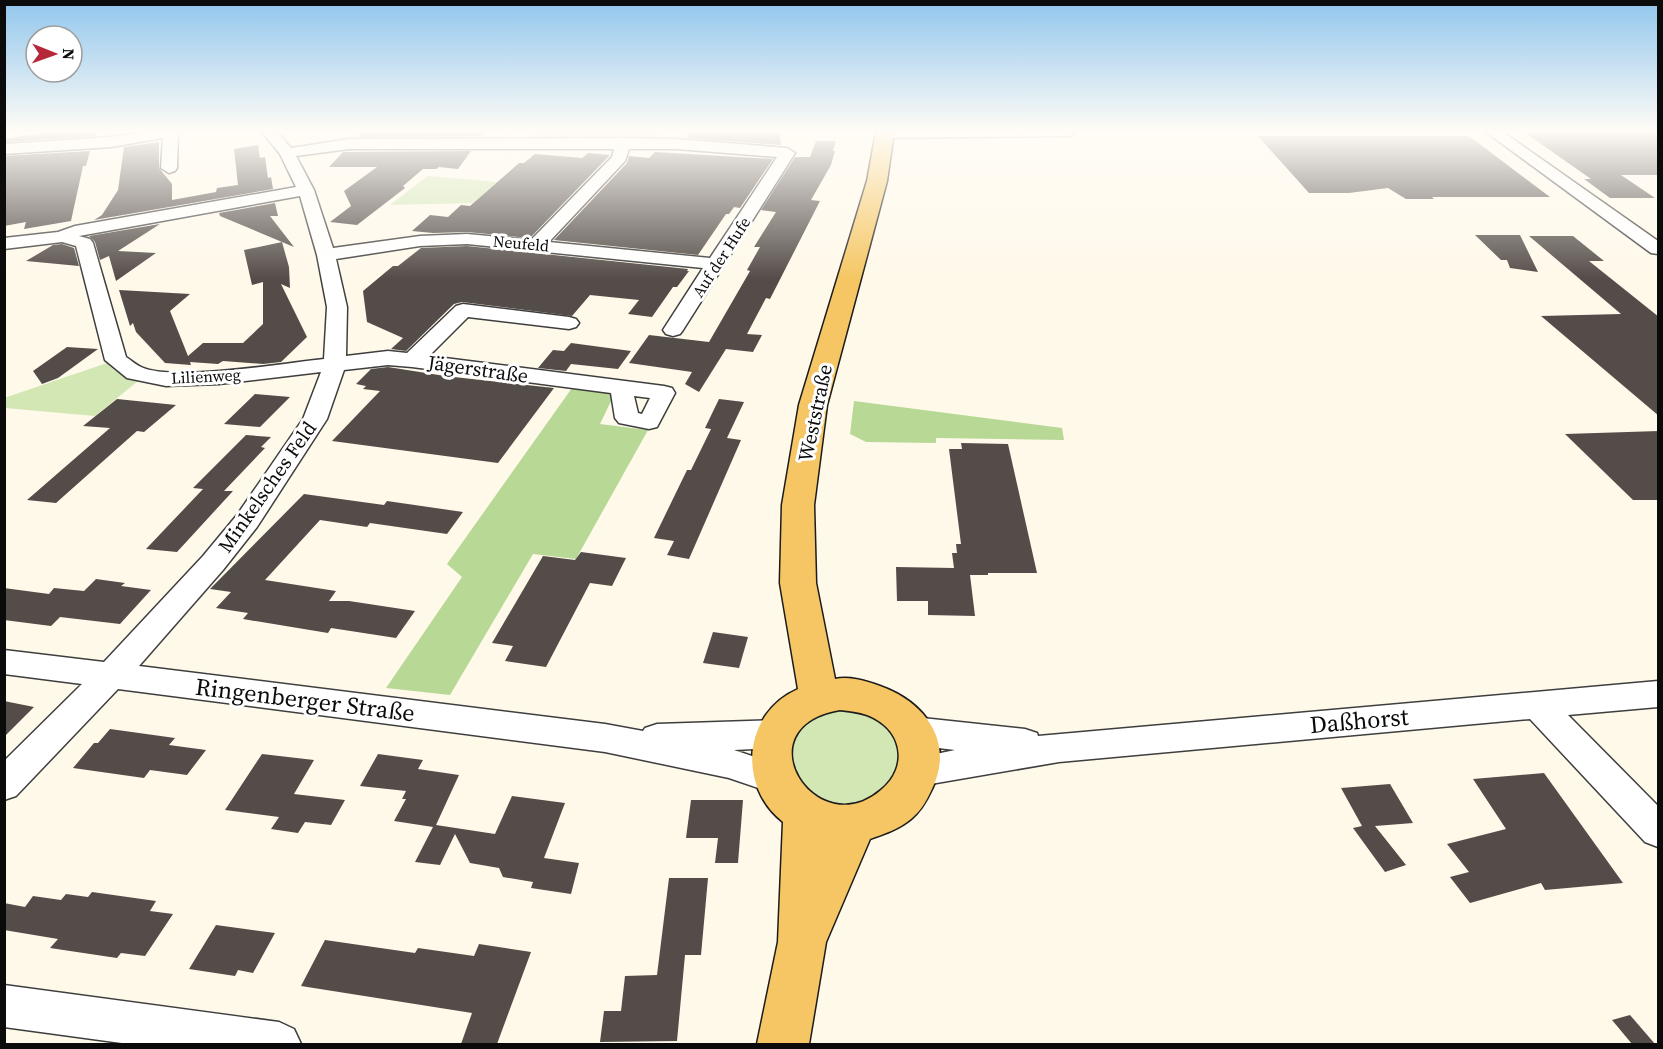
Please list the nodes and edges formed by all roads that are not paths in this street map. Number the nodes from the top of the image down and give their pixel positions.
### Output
1 (301, 181) edge
2 (597, 181) edge
3 (769, 181) edge
4 (877, 181) edge
5 (1562, 181) edge
6 (306, 190) junction
7 (62, 237) junction
8 (4, 244) edge
9 (536, 245) junction
10 (1659, 249) edge
11 (326, 255) junction
12 (717, 264) junction
13 (569, 323) dead end
14 (673, 330) dead end
15 (412, 360) junction
16 (335, 364) junction
17 (621, 388) dead end
18 (4, 662) edge
19 (111, 676) junction
20 (1659, 694) edge
21 (819, 698) junction
22 (1538, 706) junction
23 (776, 734) junction
24 (605, 738) junction
25 (916, 751) junction
26 (773, 778) junction
27 (4, 785) edge
28 (805, 814) junction
29 (854, 824) junction
30 (1659, 830) edge
31 (802, 942) junction
32 (4, 1006) edge
33 (279, 1044) edge
34 (783, 1044) edge

1 - 6 street, Minkelsches Feld
2 - 9 street
3 - 12 street, Auf der Hufe
4 - 21 main road, Weststraße
5 - 10 street
6 - 7 street
6 - 11 street, Minkelsches Feld
7 - 8 street
7 - 16 street, Lilienweg
9 - 11 street, Neufeld
9 - 12 street, Neufeld
11 - 16 street, Minkelsches Feld
12 - 14 street, Auf der Hufe
13 - 15 street
15 - 16 street, Jägerstraße
15 - 17 street, Jägerstraße
16 - 19 street, Minkelsches Feld
18 - 19 street, Ringenberger Straße
19 - 24 street, Ringenberger Straße
19 - 27 street, Minkelsches Feld
20 - 22 street, Daßhorst
21 - 23 main road
21 - 25 main road
22 - 25 street, Daßhorst
22 - 30 street
23 - 24 street, Ringenberger Straße
23 - 26 main road
24 - 26 street, Ringenberger Straße
25 - 29 main road
26 - 28 main road
28 - 29 main road
28 - 31 main road
29 - 31 main road
31 - 34 main road
32 - 33 street

